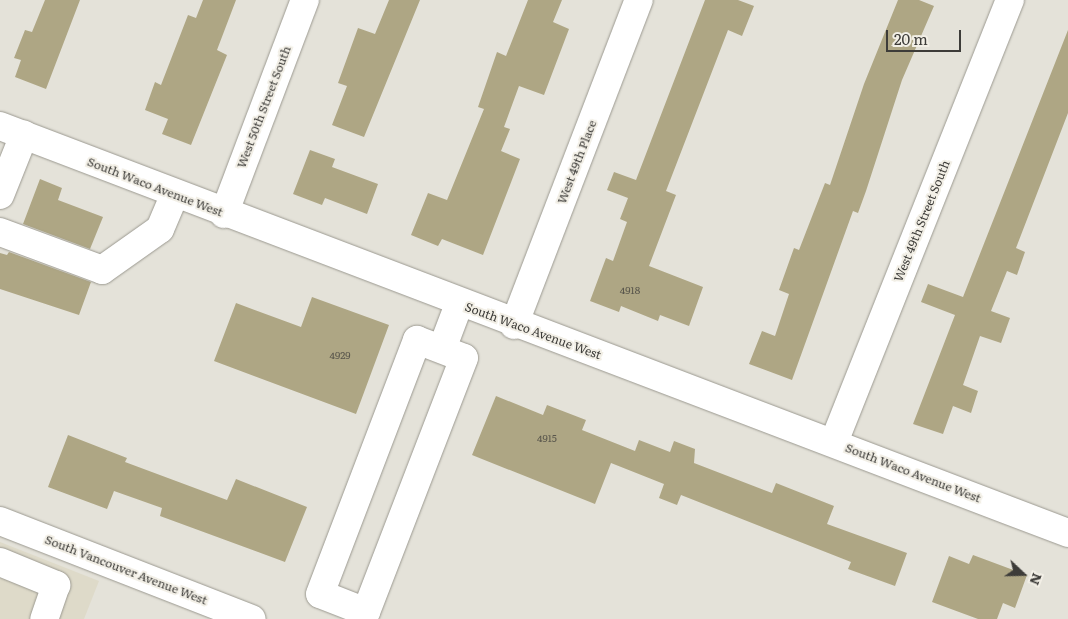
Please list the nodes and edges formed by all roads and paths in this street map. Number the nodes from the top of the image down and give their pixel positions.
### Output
1 (305, 0) edge
2 (639, 0) edge
3 (1010, 0) edge
4 (12, 130) edge
5 (175, 194) junction
6 (0, 195) edge
7 (224, 214) junction
8 (0, 232) edge
9 (459, 304) junction
10 (514, 325) junction
11 (442, 350) junction
12 (834, 442) junction
13 (6, 523) edge
14 (1068, 533) edge
15 (0, 561) edge
16 (44, 619) edge
17 (252, 619) edge

1 - 7 street, West 50th Street South
2 - 10 street, West 49th Place
3 - 12 street, West 49th Street South
4 - 5 street, South Waco Avenue West
4 - 6 street
5 - 7 street, South Waco Avenue West
5 - 8 street
7 - 9 street, South Waco Avenue West
9 - 10 street, South Waco Avenue West
9 - 11 street
10 - 12 street, South Waco Avenue West
11 - 11 street
12 - 14 street, South Waco Avenue West
13 - 15 street
13 - 17 street, South Vancouver Avenue West
15 - 16 street

